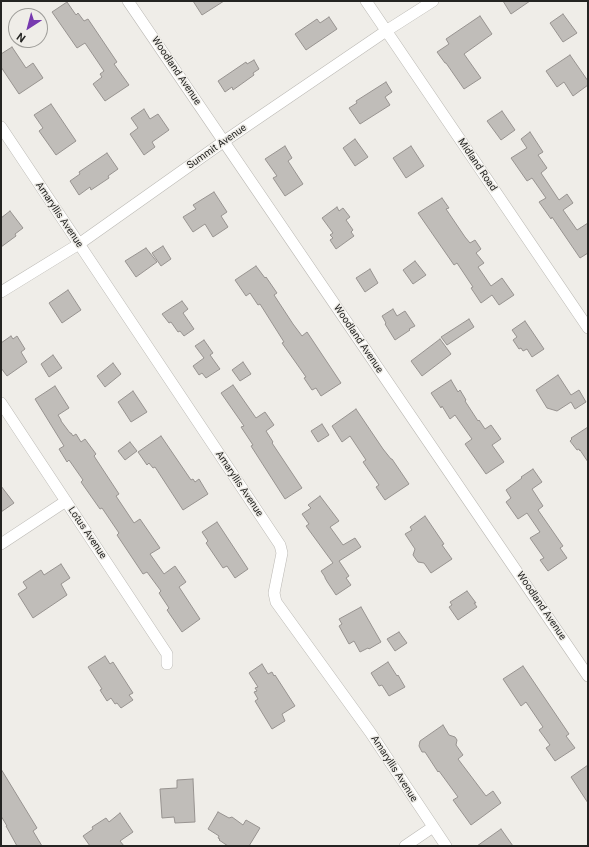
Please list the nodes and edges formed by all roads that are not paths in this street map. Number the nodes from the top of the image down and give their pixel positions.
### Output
1 (128, 1) edge
2 (366, 1) edge
3 (433, 1) edge
4 (386, 32) junction
5 (1, 127) edge
6 (224, 142) junction
7 (79, 244) junction
8 (1, 292) edge
9 (588, 328) edge
10 (1, 403) edge
11 (66, 501) junction
12 (1, 544) edge
13 (167, 664) dead end
14 (588, 676) edge
15 (432, 827) junction
16 (405, 846) edge
17 (446, 846) edge

1 - 6 street, Woodland Avenue
2 - 4 street, Midland Road
3 - 4 street, Summit Avenue
4 - 6 street, Summit Avenue
4 - 9 street, Midland Road
5 - 7 street, Amaryllis Avenue
6 - 7 street, Summit Avenue
6 - 14 street, Woodland Avenue
7 - 8 street, Summit Avenue
7 - 15 street, Amaryllis Avenue
10 - 11 street, Lotus Avenue
11 - 12 street
11 - 13 street, Lotus Avenue
15 - 16 street
15 - 17 street, Amaryllis Avenue

